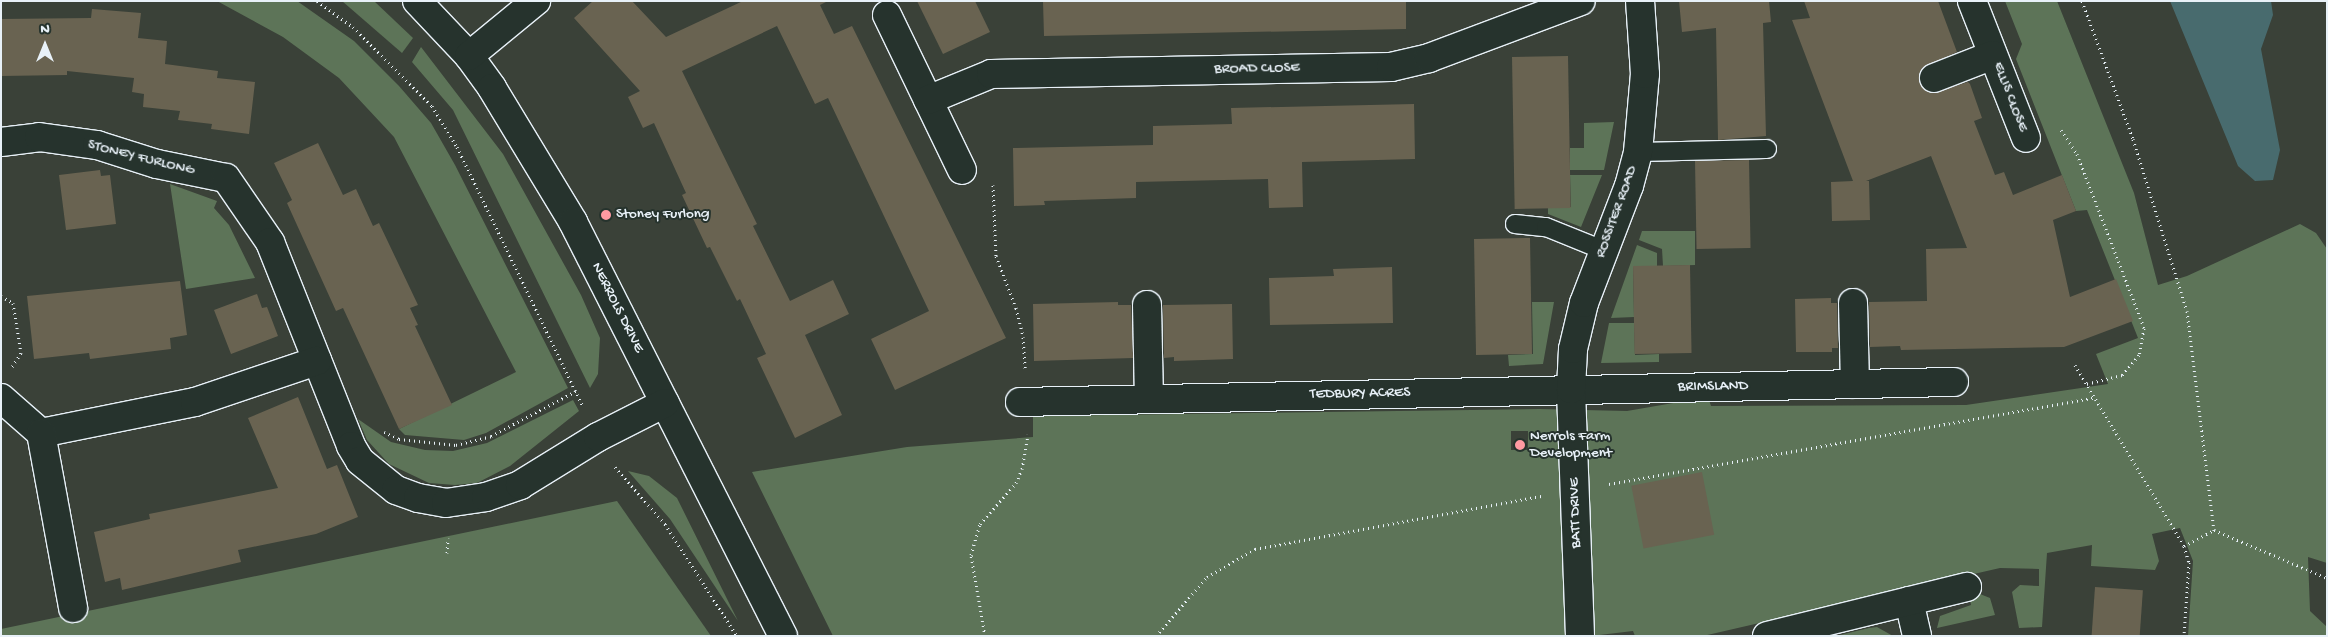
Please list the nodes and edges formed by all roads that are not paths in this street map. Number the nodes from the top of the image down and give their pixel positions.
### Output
1 (417, 1) edge
2 (536, 1) edge
3 (1580, 1) edge
4 (1640, 1) edge
5 (1972, 1) edge
6 (887, 15) dead end
7 (1993, 55) junction
8 (469, 56) junction
9 (1934, 78) dead end
10 (928, 100) junction
11 (2026, 138) dead end
12 (1, 142) edge
13 (1767, 149) dead end
14 (1638, 152) junction
15 (962, 170) dead end
16 (1515, 224) dead end
17 (1603, 250) junction
18 (1853, 303) dead end
19 (1146, 305) dead end
20 (317, 361) junction
21 (1954, 382) dead end
22 (1855, 384) junction
23 (1571, 390) junction
24 (1, 398) edge
25 (1148, 398) junction
26 (1020, 402) dead end
27 (664, 403) junction
28 (42, 433) junction
29 (1967, 587) dead end
30 (1909, 601) junction
31 (73, 608) dead end
32 (783, 636) edge
33 (1580, 636) edge
34 (1767, 636) edge
35 (1917, 636) edge

1 - 8 street, NERROLS DRIVE
2 - 8 street
3 - 10 street, BROAD CLOSE
4 - 14 street, ROSSITER ROAD
5 - 7 street, ELLIS CLOSE
6 - 10 street
7 - 9 street, ELLIS CLOSE
7 - 11 street, ELLIS CLOSE
8 - 27 street, NERROLS DRIVE
10 - 15 street
12 - 20 street, STONEY FURLONG
13 - 14 lane
14 - 17 street, ROSSITER ROAD
16 - 17 lane
17 - 23 street, ROSSITER ROAD
18 - 22 street
19 - 25 street
20 - 27 street, STONEY FURLONG
20 - 28 street
21 - 22 street, BRIMSLAND
22 - 23 street, BRIMSLAND
23 - 25 street, TEDBURY ACRES
23 - 33 street, BATT DRIVE
24 - 28 street
25 - 26 street, TEDBURY ACRES
27 - 32 street, NERROLS DRIVE
28 - 31 street
29 - 30 street
30 - 34 street
30 - 35 street

